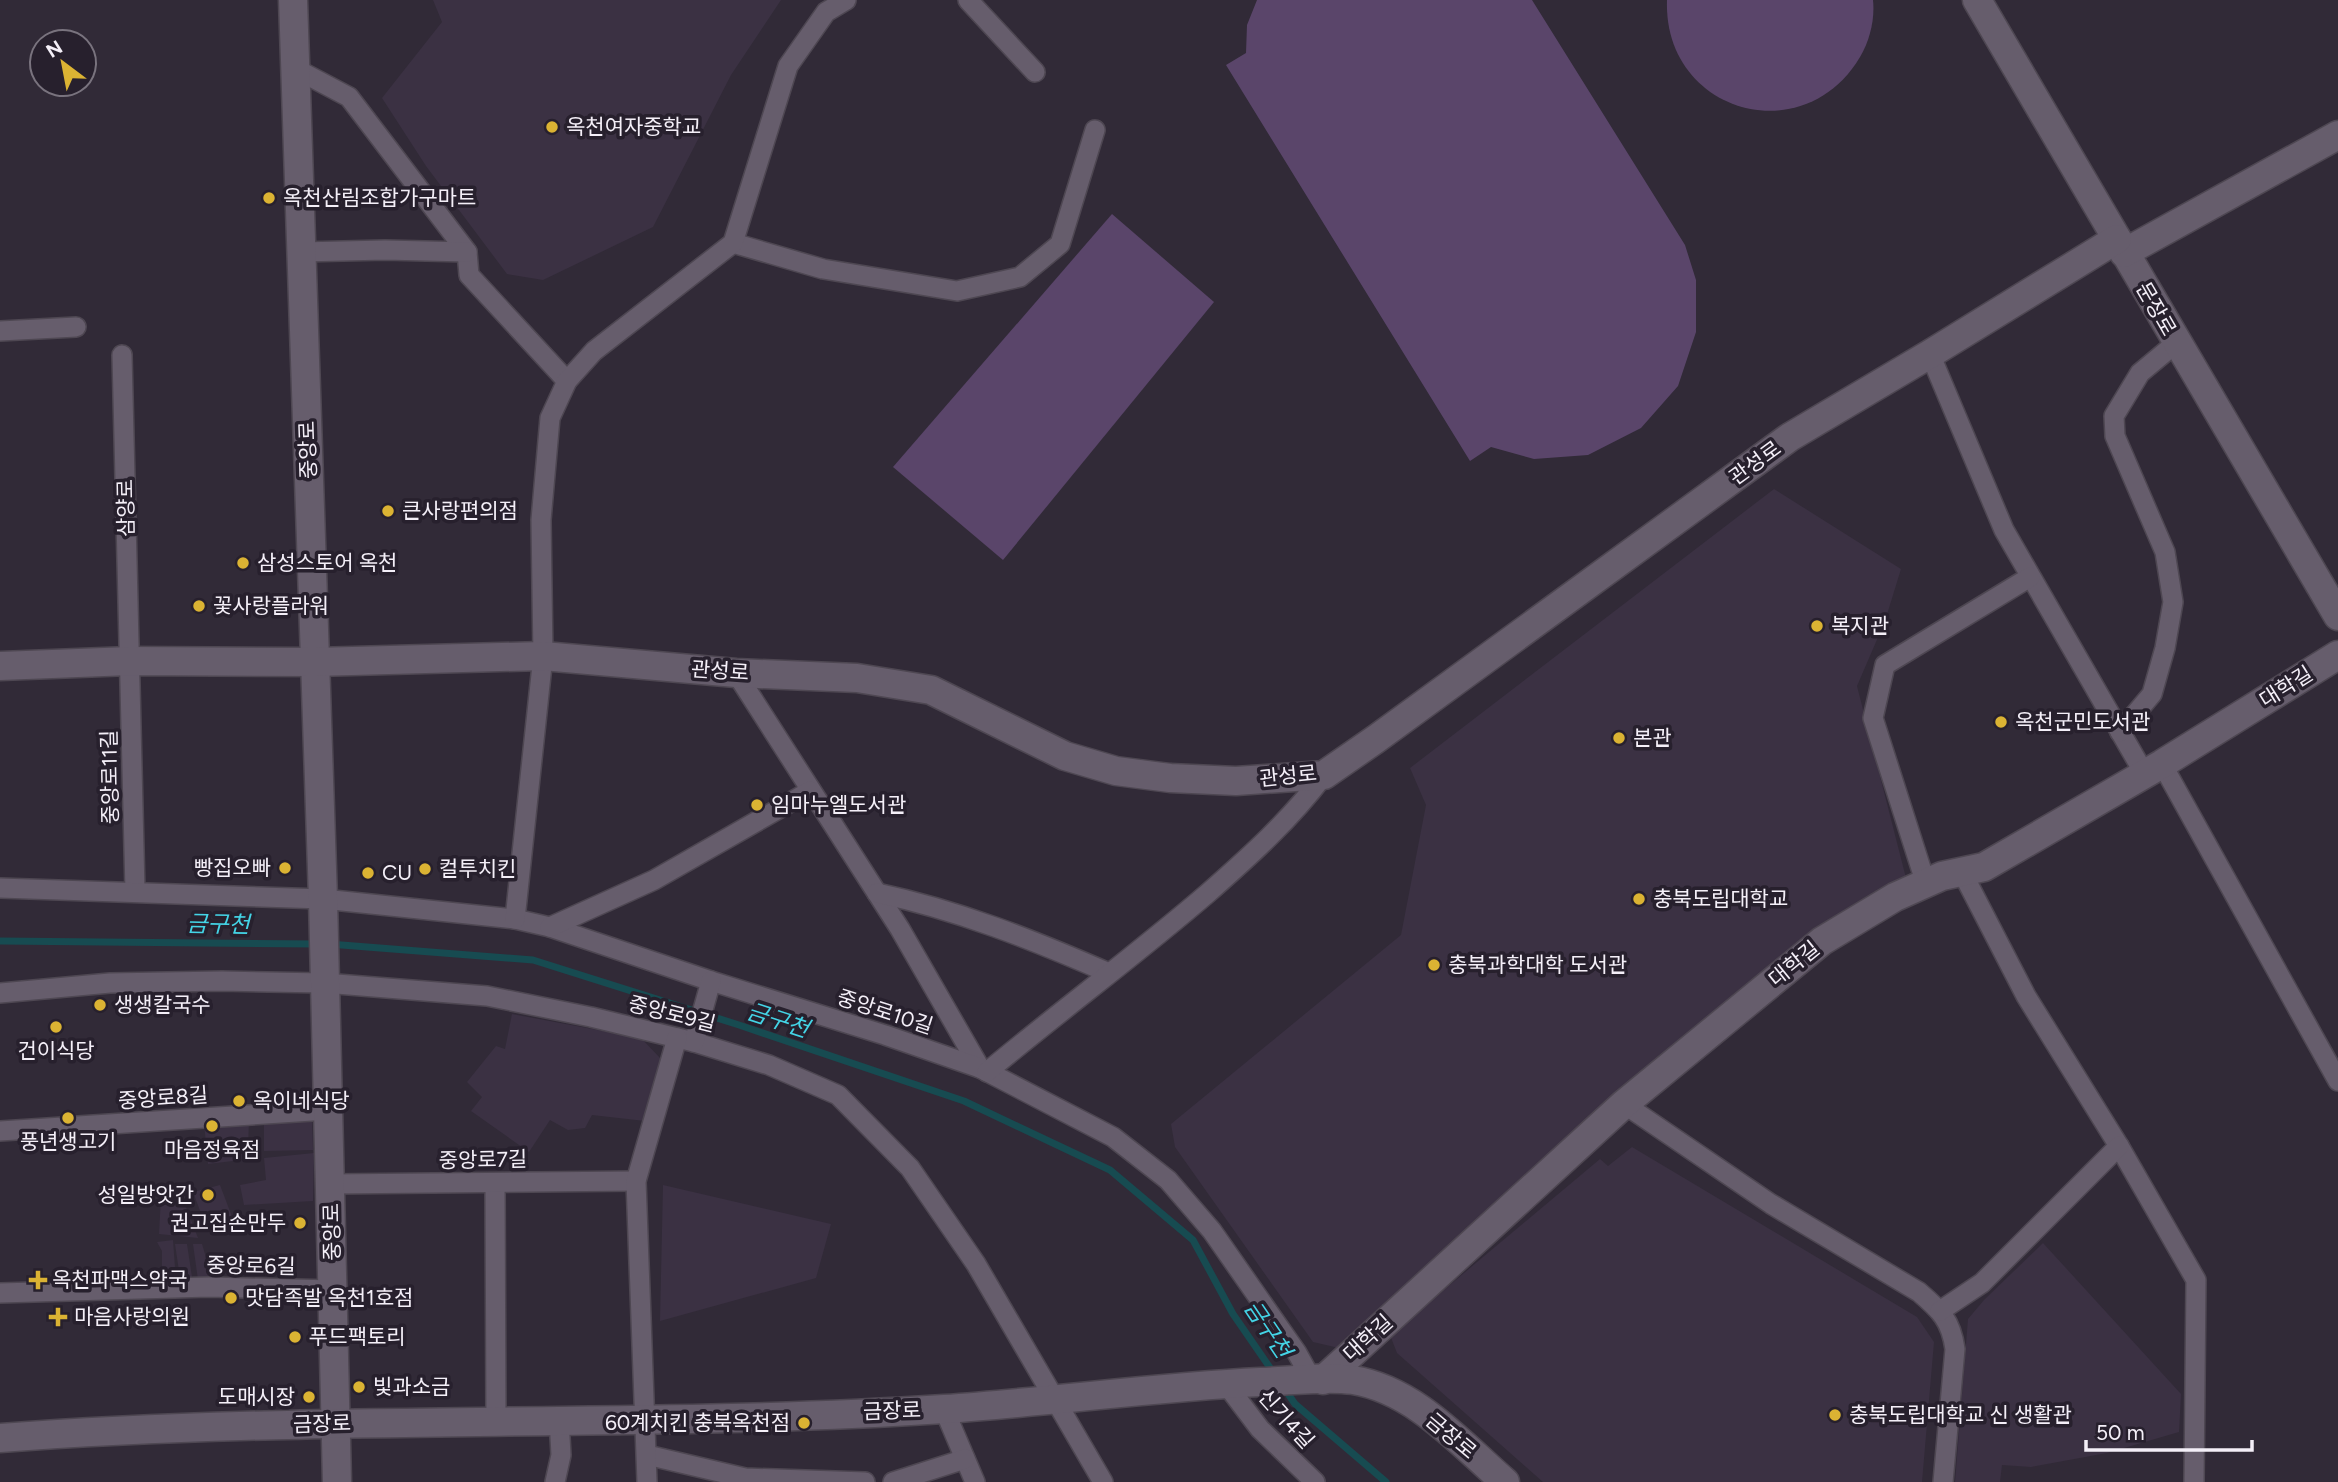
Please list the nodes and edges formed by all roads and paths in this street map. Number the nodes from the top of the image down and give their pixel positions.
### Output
1 (293, 0) edge
2 (846, 0) edge
3 (968, 0) edge
4 (1977, 0) edge
5 (294, 68) junction
6 (1035, 72) dead end
7 (1096, 130) dead end
8 (2338, 135) edge
9 (733, 243) junction
10 (2121, 246) junction
11 (467, 252) junction
12 (301, 253) junction
13 (76, 327) dead end
14 (0, 331) edge
15 (2176, 343) junction
16 (1930, 354) junction
17 (122, 355) dead end
18 (567, 382) junction
19 (2030, 577) junction
20 (2338, 616) edge
21 (2338, 654) edge
22 (543, 656) junction
23 (130, 661) junction
24 (316, 662) junction
25 (0, 666) edge
26 (736, 673) junction
27 (2120, 732) junction
28 (2153, 768) junction
29 (1324, 775) junction
30 (810, 791) junction
31 (1962, 872) junction
32 (1926, 884) junction
33 (0, 888) edge
34 (135, 891) junction
35 (877, 892) junction
36 (323, 899) junction
37 (515, 919) junction
38 (550, 927) junction
39 (324, 972) junction
40 (1110, 973) junction
41 (710, 981) junction
42 (0, 993) edge
43 (685, 1040) junction
44 (984, 1070) junction
45 (2338, 1081) edge
46 (1624, 1104) junction
47 (328, 1110) junction
48 (0, 1131) edge
49 (2119, 1146) junction
50 (636, 1181) junction
51 (495, 1183) junction
52 (331, 1184) junction
53 (333, 1290) junction
54 (0, 1293) edge
55 (1940, 1311) junction
56 (1317, 1380) junction
57 (1232, 1384) junction
58 (1054, 1399) junction
59 (944, 1409) junction
60 (645, 1418) junction
61 (559, 1419) junction
62 (496, 1421) junction
63 (336, 1423) junction
64 (0, 1438) edge
65 (647, 1455) junction
66 (965, 1459) junction
67 (1310, 1481) edge
68 (337, 1482) edge
69 (555, 1482) edge
70 (648, 1482) edge
71 (865, 1482) edge
72 (894, 1482) edge
73 (975, 1482) edge
74 (1103, 1482) edge
75 (1505, 1482) edge
76 (1943, 1482) edge
77 (2194, 1482) edge

1 - 5 street, 중앙로
2 - 9 street
3 - 6 street
4 - 10 street, 문장로
5 - 11 street
5 - 12 street, 중앙로
7 - 9 street
8 - 10 street, 관성로
9 - 18 street
10 - 15 street, 문장로
10 - 16 street, 관성로
11 - 12 street
11 - 18 street
12 - 24 street, 중앙로
13 - 14 street
15 - 20 street, 문장로
15 - 27 street
16 - 19 street
16 - 29 street, 관성로
17 - 23 street, 삼양로
18 - 22 street
19 - 27 street
19 - 32 street
21 - 28 street, 대학길
22 - 24 street, 관성로
22 - 26 street, 관성로
22 - 37 street
23 - 24 street
23 - 25 street
23 - 34 street, 중앙로11길
24 - 36 street, 중앙로
26 - 29 street, 관성로
26 - 30 street
27 - 28 street
28 - 31 street, 대학길
28 - 45 street
29 - 40 street
30 - 35 street
30 - 38 street
31 - 32 street, 대학길
31 - 49 street
32 - 46 street, 대학길
33 - 34 street
34 - 36 street
35 - 40 street
35 - 44 street
36 - 37 street, 중앙로10길
36 - 39 street, 중앙로
37 - 38 street, 중앙로10길
38 - 41 street, 중앙로10길
39 - 42 street
39 - 43 street, 중앙로9길
39 - 47 street, 중앙로
40 - 44 street
41 - 43 street
41 - 44 street, 중앙로10길
43 - 50 street
43 - 58 street, 중앙로9길
44 - 56 street, 중앙로10길
46 - 55 street
46 - 56 street, 대학길
47 - 48 street, 중앙로8길
47 - 52 street, 중앙로
49 - 55 street
49 - 77 street
50 - 51 street, 중앙로7길
50 - 60 street
51 - 52 street, 중앙로7길
51 - 62 street
52 - 53 street, 중앙로
53 - 54 street, 중앙로6길
53 - 63 street, 중앙로
55 - 76 street
56 - 57 street, 금장로
56 - 75 street, 금장로
57 - 58 street, 금장로
57 - 67 street, 신기4길
58 - 59 street, 금장로
58 - 74 street
59 - 60 street, 금장로
59 - 66 street
60 - 61 street, 금장로
60 - 65 street
61 - 62 street, 금장로
61 - 69 street
62 - 63 street, 금장로
63 - 64 street, 금장로
63 - 68 street, 중앙로
65 - 70 street
65 - 71 street
66 - 72 street
66 - 73 street

